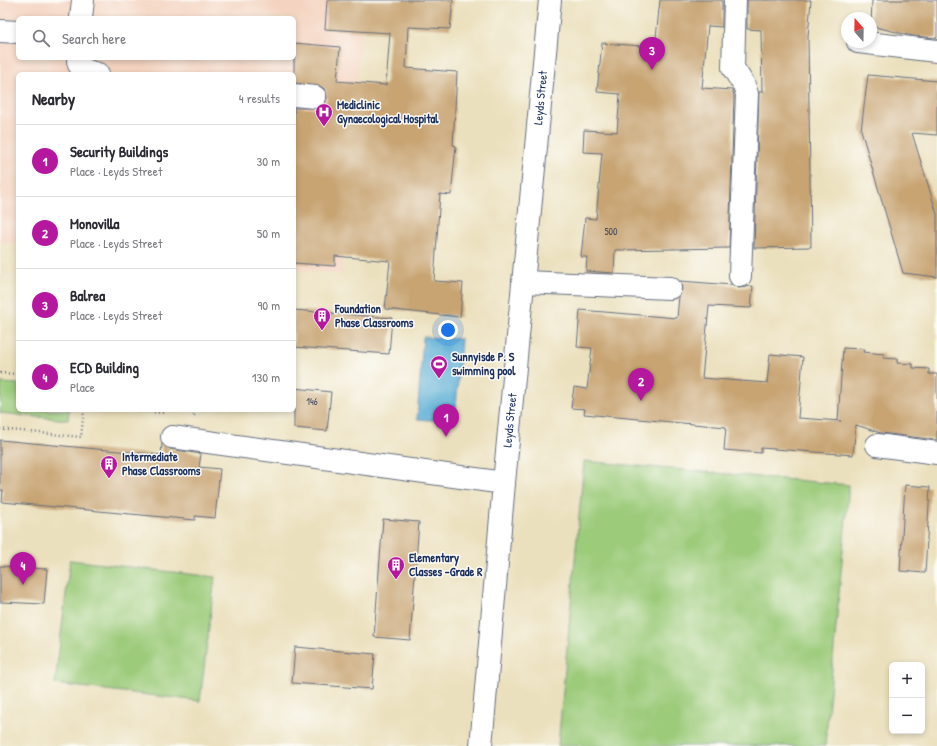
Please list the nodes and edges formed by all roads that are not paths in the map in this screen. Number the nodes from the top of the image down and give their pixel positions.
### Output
1 (83, 0) edge
2 (550, 0) edge
3 (736, 0) edge
4 (80, 16) edge
5 (0, 31) edge
6 (16, 32) edge
7 (877, 44) edge
8 (937, 50) edge
9 (78, 60) edge
10 (91, 72) edge
11 (740, 276) dead end
12 (523, 282) junction
13 (670, 288) dead end
14 (172, 437) dead end
15 (877, 445) dead end
16 (937, 453) edge
17 (504, 483) junction
18 (482, 746) edge

1 - 4 street
2 - 12 street, Leyds Street
3 - 11 street
5 - 6 street
7 - 8 street
9 - 10 street
12 - 13 street
12 - 17 street, Leyds Street
14 - 17 street
15 - 16 street
17 - 18 street, Leyds Street

